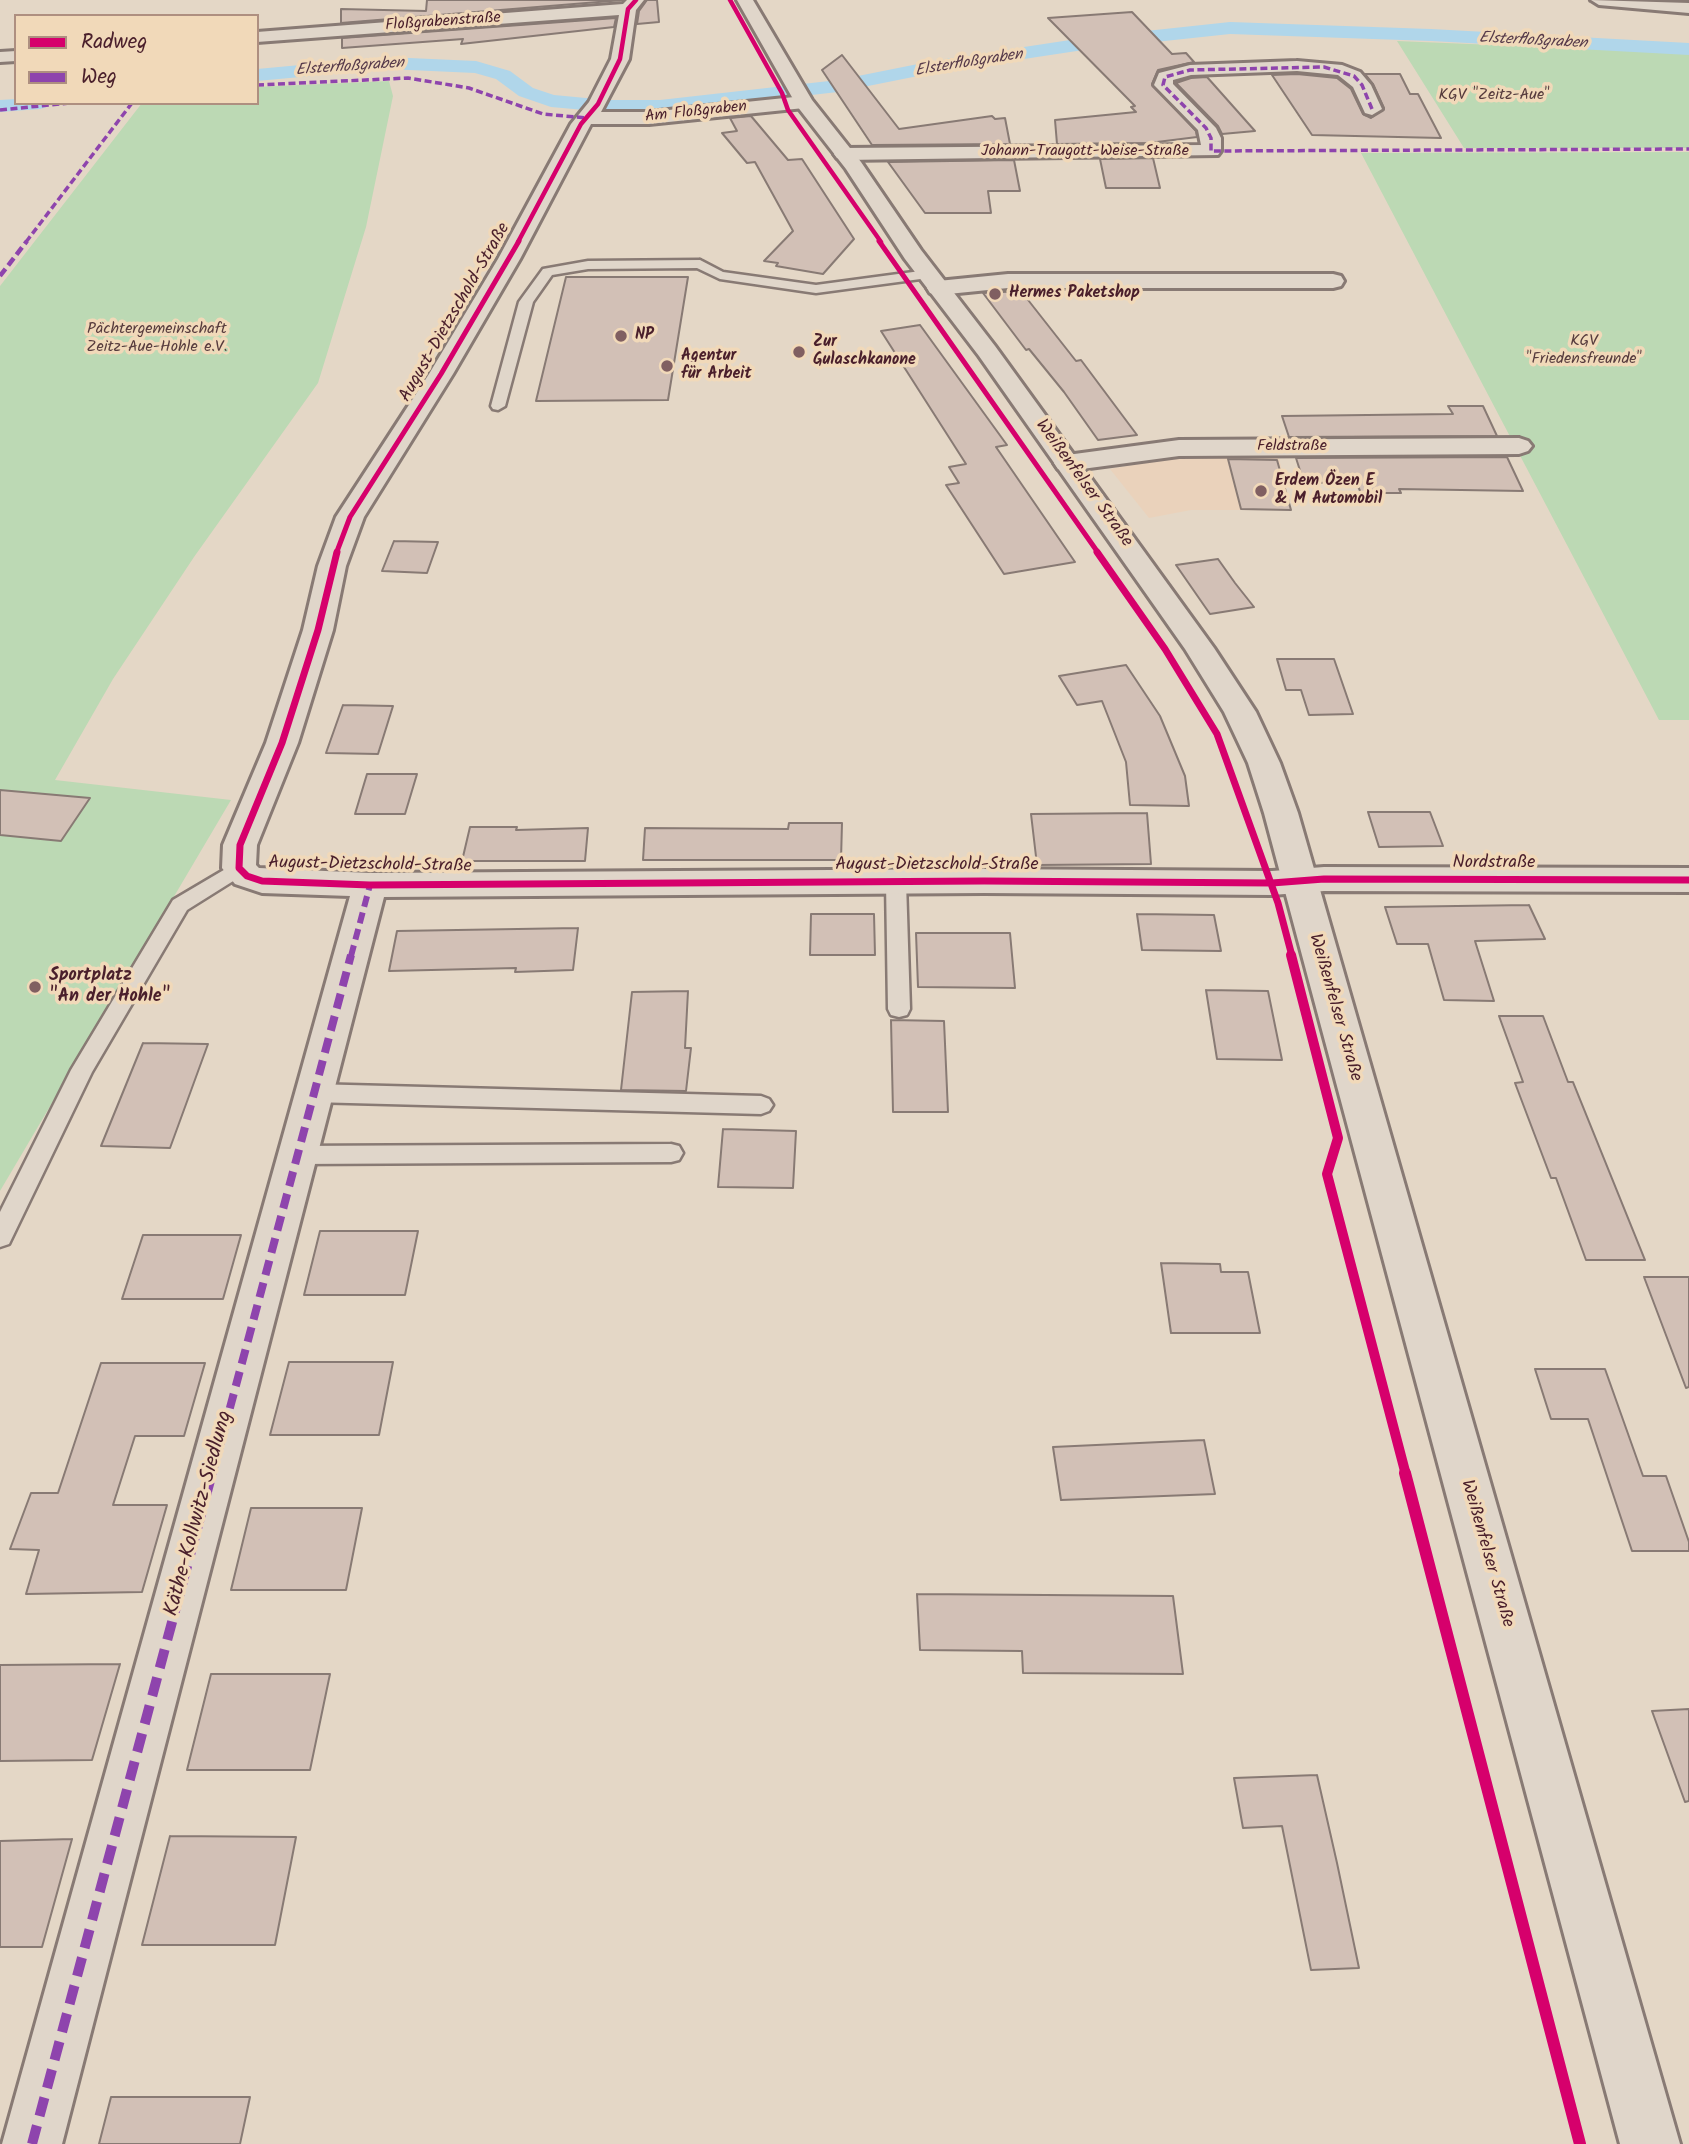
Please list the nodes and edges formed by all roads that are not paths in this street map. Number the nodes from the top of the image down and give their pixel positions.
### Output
1 (745, 0) edge
2 (1599, 0) edge
3 (1654, 1) edge
4 (632, 4) edge
5 (1689, 8) edge
6 (259, 37) edge
7 (799, 93) junction
8 (1372, 109) dead end
9 (593, 111) junction
10 (845, 153) junction
11 (1334, 281) dead end
12 (922, 285) junction
13 (816, 289) junction
14 (832, 302) dead end
15 (498, 406) dead end
16 (1519, 446) dead end
17 (1067, 463) junction
18 (239, 868) junction
19 (1689, 880) edge
20 (896, 881) junction
21 (1298, 881) junction
22 (370, 884) junction
23 (899, 1009) dead end
24 (312, 1093) junction
25 (761, 1105) dead end
26 (671, 1153) dead end
27 (297, 1155) junction
28 (0, 1237) edge
29 (32, 2144) edge
30 (1650, 2144) edge

1 - 7 street, Weißenfelser Straße
2 - 3 street
3 - 5 street
4 - 6 street, Floßgrabenstraße
4 - 9 street, August-Dietzschold-Straße
7 - 9 street, Am Floßgraben
7 - 10 street, Weißenfelser Straße
8 - 10 street, Johann-Traugott-Weise-Straße
9 - 18 street, August-Dietzschold-Straße
10 - 12 street, Weißenfelser Straße
11 - 12 street
12 - 13 lane
12 - 17 street, Weißenfelser Straße
13 - 14 lane
13 - 15 lane
16 - 17 street, Feldstraße
17 - 21 street, Weißenfelser Straße
18 - 22 street, August-Dietzschold-Straße
18 - 28 lane
19 - 21 street, Nordstraße
20 - 21 street, August-Dietzschold-Straße
20 - 22 street, August-Dietzschold-Straße
20 - 23 lane
21 - 30 street, Weißenfelser Straße
22 - 24 street, Käthe-Kollwitz-Siedlung
24 - 25 lane
24 - 27 street, Käthe-Kollwitz-Siedlung
26 - 27 lane
27 - 29 street, Käthe-Kollwitz-Siedlung

